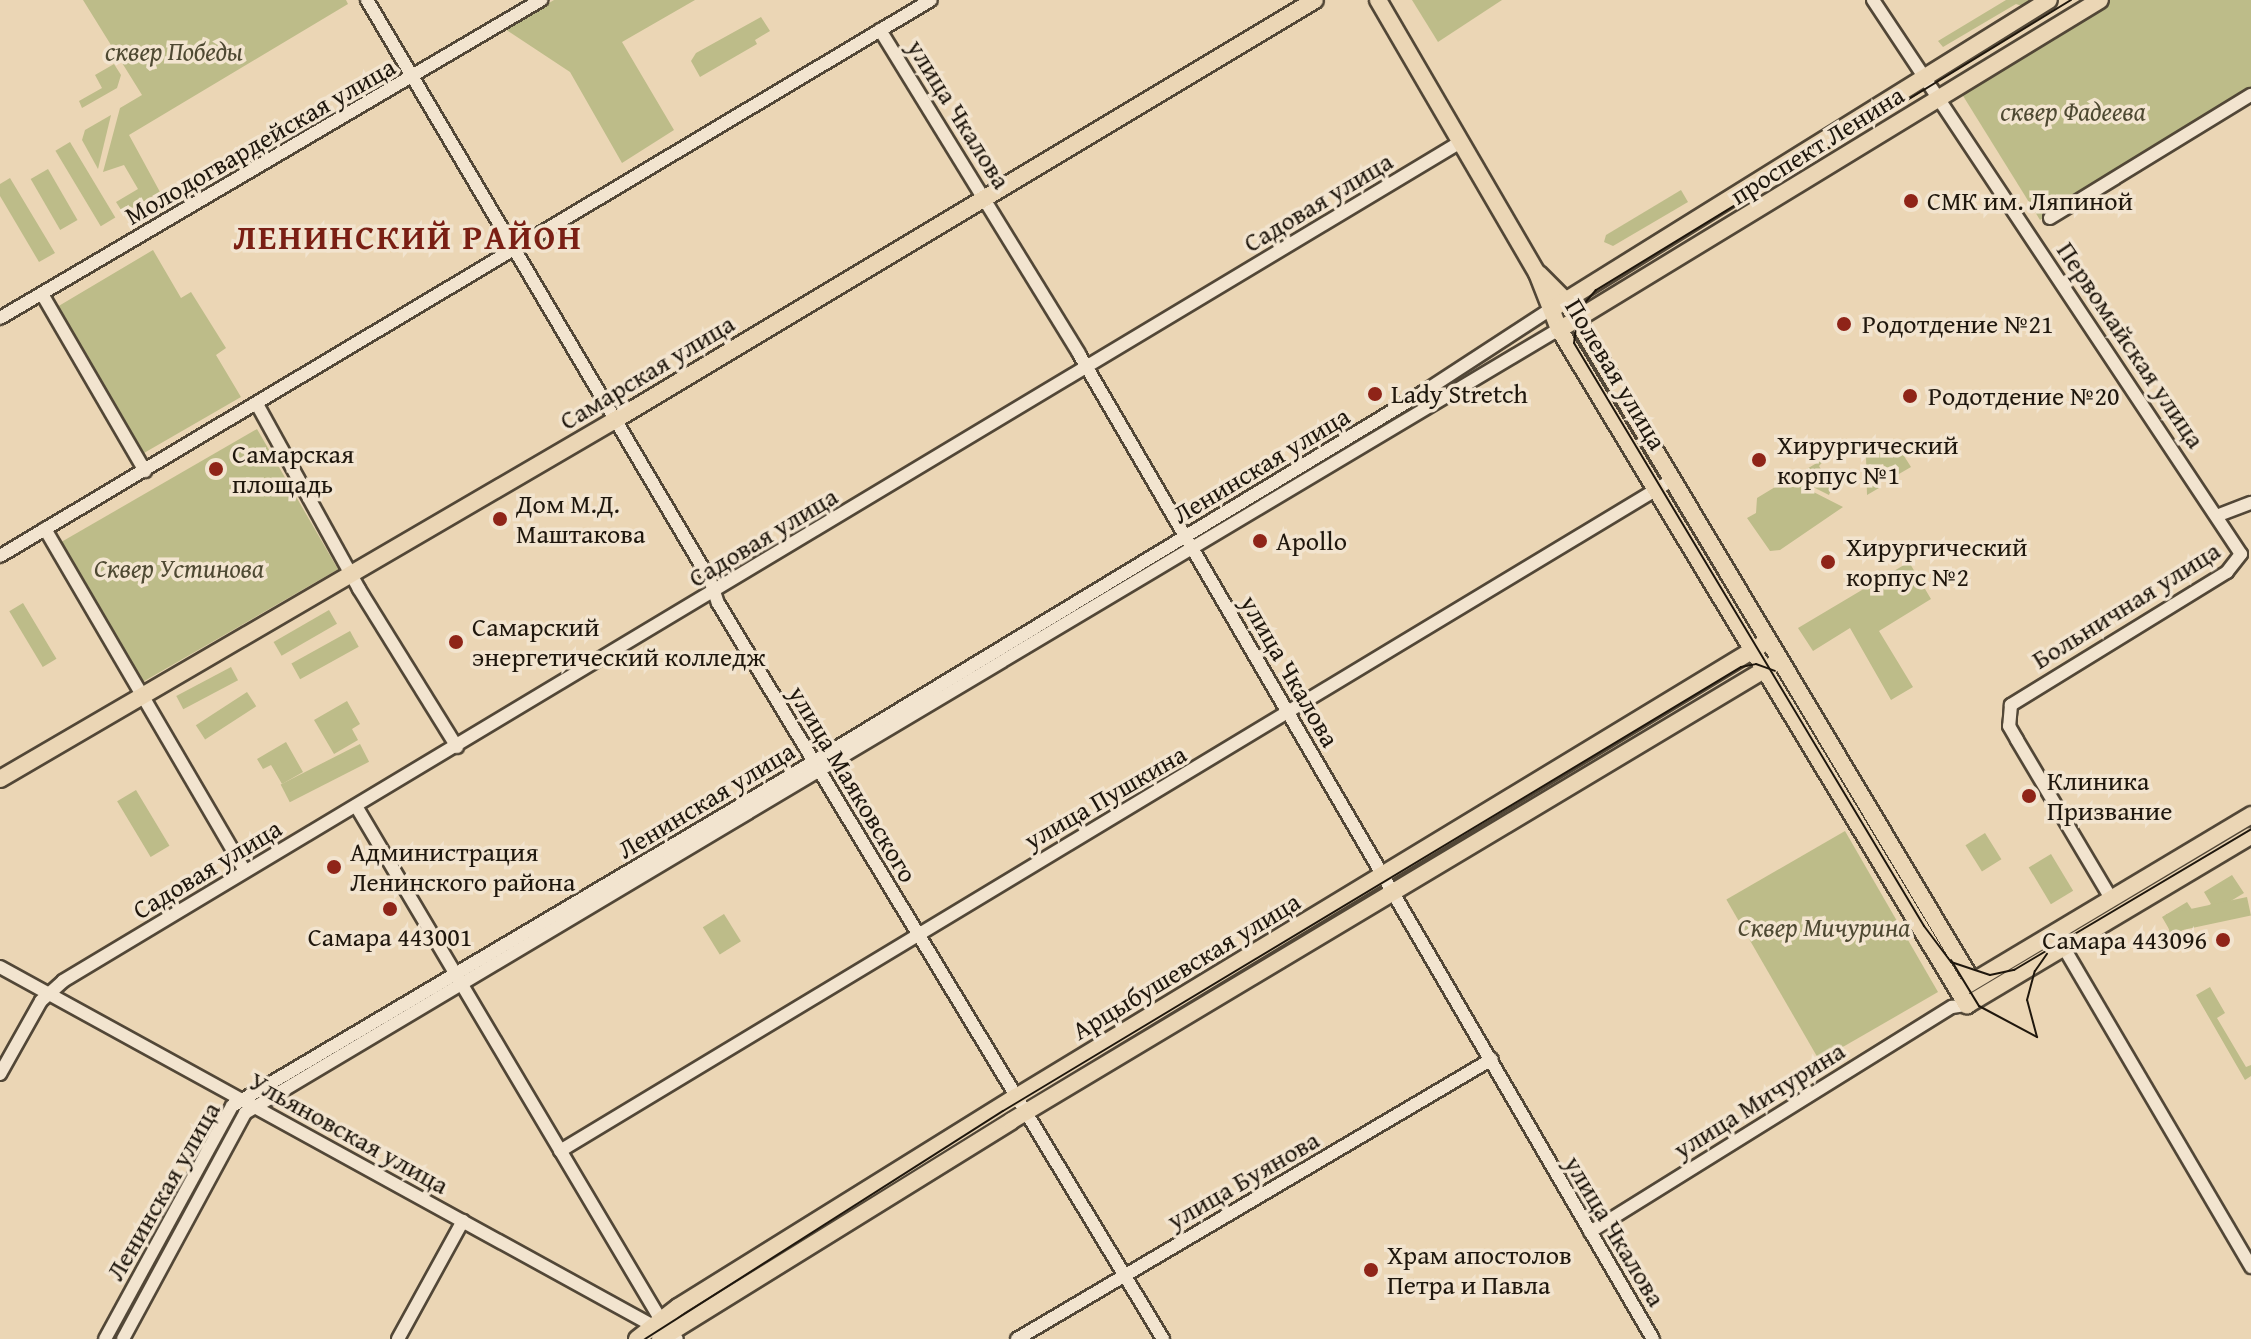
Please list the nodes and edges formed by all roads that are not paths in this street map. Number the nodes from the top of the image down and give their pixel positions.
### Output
1 (367, 0) edge
2 (541, 0) edge
3 (931, 0) edge
4 (1315, 0) edge
5 (1378, 0) edge
6 (1873, 0) edge
7 (2049, 0) edge
8 (2100, 0) edge
9 (880, 30) junction
10 (412, 77) junction
11 (1925, 77) junction
12 (2251, 95) edge
13 (1940, 99) junction
14 (1459, 143) junction
15 (986, 198) junction
16 (2050, 218) dead end
17 (515, 251) junction
18 (1537, 273) junction
19 (42, 294) junction
20 (1565, 300) junction
21 (1548, 311) junction
22 (0, 318) edge
23 (1576, 320) junction
24 (1559, 329) junction
25 (1087, 368) junction
26 (258, 406) junction
27 (615, 420) junction
28 (145, 471) junction
29 (1672, 480) junction
30 (1656, 489) junction
31 (2251, 503) edge
32 (2219, 515) junction
33 (45, 529) junction
34 (1188, 540) junction
35 (0, 556) edge
36 (352, 576) junction
37 (712, 593) junction
38 (1760, 646) junction
39 (1772, 665) junction
40 (142, 697) junction
41 (1290, 713) junction
42 (457, 747) junction
43 (817, 767) junction
44 (0, 779) edge
45 (356, 806) junction
46 (2251, 815) edge
47 (2251, 836) edge
48 (245, 871) junction
49 (1382, 875) junction
50 (1393, 894) junction
51 (2112, 900) junction
52 (917, 933) junction
53 (2064, 948) junction
54 (0, 967) edge
55 (459, 980) junction
56 (51, 995) junction
57 (1962, 996) junction
58 (1492, 1059) junction
59 (0, 1074) edge
60 (1016, 1097) junction
61 (245, 1101) junction
62 (258, 1109) junction
63 (1024, 1113) junction
64 (560, 1151) junction
65 (463, 1221) junction
66 (1590, 1232) junction
67 (2251, 1267) edge
68 (1123, 1275) junction
69 (664, 1331) edge
70 (105, 1339) edge
71 (123, 1339) edge
72 (398, 1339) edge
73 (637, 1339) edge
74 (1017, 1339) edge
75 (1163, 1339) edge
76 (1653, 1339) edge

1 - 10 street, улица Маяковского
2 - 10 street, Молодогвардейская улица
3 - 9 street
4 - 15 main road, Самарская улица
5 - 14 main road
6 - 11 street, Первомайская улица
7 - 11 main road, проспект Ленина
8 - 13 main road, проспект Ленина
9 - 15 street, улица Чкалова
9 - 17 street
10 - 17 street, улица Маяковского
10 - 19 street, Молодогвардейская улица
11 - 13 street, Первомайская улица
11 - 20 main road, проспект Ленина
12 - 16 street
13 - 23 main road, проспект Ленина
13 - 32 street, Первомайская улица
14 - 18 main road
14 - 25 street, Садовая улица
15 - 25 street, улица Чкалова
15 - 27 main road, Самарская улица
17 - 26 street
17 - 27 street, улица Маяковского
18 - 20 main road, Полевая улица
18 - 21 main road, Полевая улица
19 - 22 street, Молодогвардейская улица
19 - 28 street
20 - 21 main road, проспект Ленина
20 - 23 main road, Полевая улица
21 - 24 main road, Полевая улица
21 - 34 street, Ленинская улица
23 - 24 main road, проспект Ленина
23 - 29 main road, Полевая улица
24 - 30 main road, Полевая улица
24 - 34 street, Ленинская улица
25 - 34 street, улица Чкалова
25 - 37 street, Садовая улица
26 - 28 street
26 - 36 street
27 - 36 main road, Самарская улица
27 - 37 street, улица Маяковского
28 - 33 street
29 - 30 street, улица Пушкина
29 - 38 main road, Полевая улица
30 - 38 main road, Полевая улица
30 - 41 street, улица Пушкина
31 - 32 street, Больничная улица
32 - 51 street, Больничная улица
33 - 35 street
33 - 40 street
34 - 41 street, улица Чкалова
34 - 43 street, Ленинская улица
36 - 40 main road, Самарская улица
36 - 42 street
37 - 42 street, Садовая улица
37 - 43 street, улица Маяковского
38 - 39 main road, Полевая улица
38 - 49 main road, Арцыбушевская улица
39 - 50 main road, Арцыбушевская улица
39 - 57 main road, Полевая улица
40 - 44 main road, Самарская улица
40 - 48 street
41 - 49 street, улица Чкалова
41 - 52 street, улица Пушкина
42 - 45 street, Садовая улица
43 - 52 street, улица Маяковского
43 - 55 street, Ленинская улица
45 - 48 street, Садовая улица
45 - 55 street
46 - 51 main road, улица Мичурина
47 - 53 main road, улица Мичурина
48 - 56 street, Садовая улица
49 - 50 street, улица Чкалова
49 - 60 main road, Арцыбушевская улица
50 - 58 street, улица Чкалова
50 - 63 main road, Арцыбушевская улица
51 - 57 main road, улица Мичурина
52 - 60 street, улица Маяковского
52 - 64 street, улица Пушкина
53 - 57 main road, улица Мичурина
53 - 67 street
54 - 56 street, Ульяновская улица
55 - 61 street, Ленинская улица
55 - 62 street, Ленинская улица
55 - 64 street
56 - 59 street, Садовая улица
56 - 61 street, Ульяновская улица
57 - 66 street, улица Мичурина
58 - 66 street, улица Чкалова
58 - 68 street, улица Буянова
60 - 63 street, улица Маяковского
60 - 69 main road, Арцыбушевская улица
61 - 62 street, Ульяновская улица
61 - 70 street, Ленинская улица
62 - 65 street, Ульяновская улица
62 - 71 street, Ленинская улица
63 - 68 street, улица Маяковского
63 - 69 main road, Арцыбушевская улица
64 - 69 street
65 - 69 street, Ульяновская улица
65 - 72 street
66 - 76 street, улица Чкалова
68 - 74 street, улица Буянова
68 - 75 street, улица Маяковского
69 - 73 main road, Арцыбушевская улица

